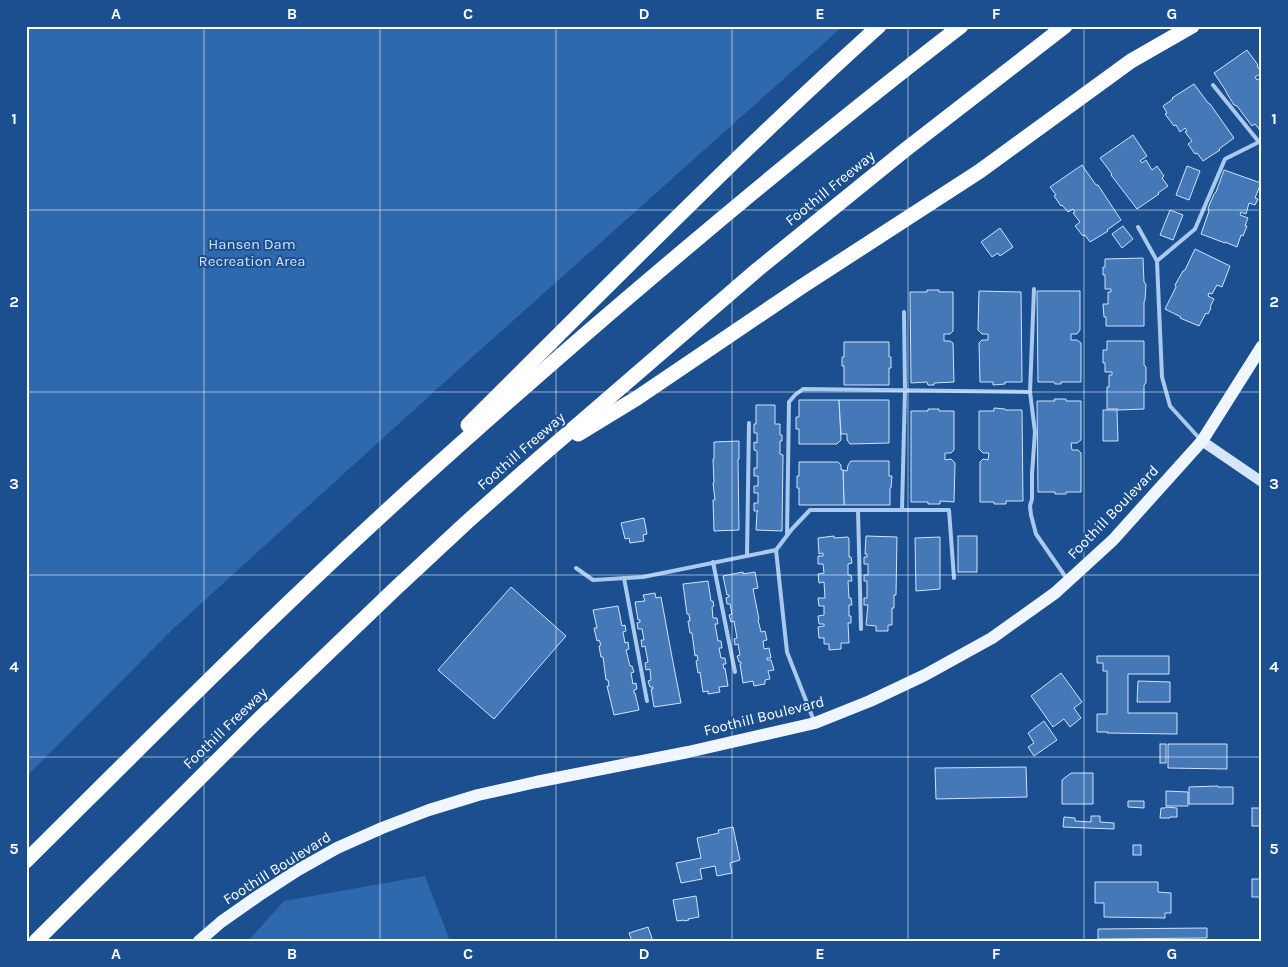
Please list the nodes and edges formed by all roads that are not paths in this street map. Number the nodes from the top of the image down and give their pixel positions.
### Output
1 (879, 26) edge
2 (961, 26) edge
3 (1065, 26) edge
4 (1192, 26) edge
5 (1213, 85) dead end
6 (1138, 227) dead end
7 (1157, 261) junction
8 (1034, 290) dead end
9 (904, 312) dead end
10 (1262, 346) edge
11 (904, 390) junction
12 (1030, 392) junction
13 (749, 423) dead end
14 (1202, 441) junction
15 (538, 459) junction
16 (1262, 482) edge
17 (858, 510) junction
18 (902, 510) junction
19 (787, 535) junction
20 (776, 550) junction
21 (747, 556) junction
22 (713, 562) junction
23 (576, 568) dead end
24 (624, 578) junction
25 (954, 578) dead end
26 (1068, 581) junction
27 (861, 628) dead end
28 (735, 672) dead end
29 (210, 679) junction
30 (647, 700) dead end
31 (815, 723) junction
32 (26, 861) edge
33 (36, 941) edge
34 (198, 941) edge

1 - 29 highway
2 - 29 highway
3 - 15 highway, Foothill Freeway
4 - 15 highway
5 - 7 lane
6 - 7 lane
7 - 14 lane
8 - 12 lane
9 - 11 lane
10 - 14 main road, Foothill Boulevard
11 - 12 lane
11 - 18 lane
11 - 19 lane
12 - 26 lane
13 - 21 lane
14 - 16 main road
14 - 26 main road, Foothill Boulevard
15 - 33 highway, Foothill Freeway
17 - 18 lane
17 - 19 lane
17 - 27 lane
18 - 25 lane
19 - 20 lane
20 - 21 lane
20 - 31 lane
21 - 22 lane
22 - 24 lane
22 - 28 lane
23 - 24 lane
24 - 30 lane
26 - 31 main road, Foothill Boulevard
29 - 32 highway
31 - 34 main road, Foothill Boulevard

